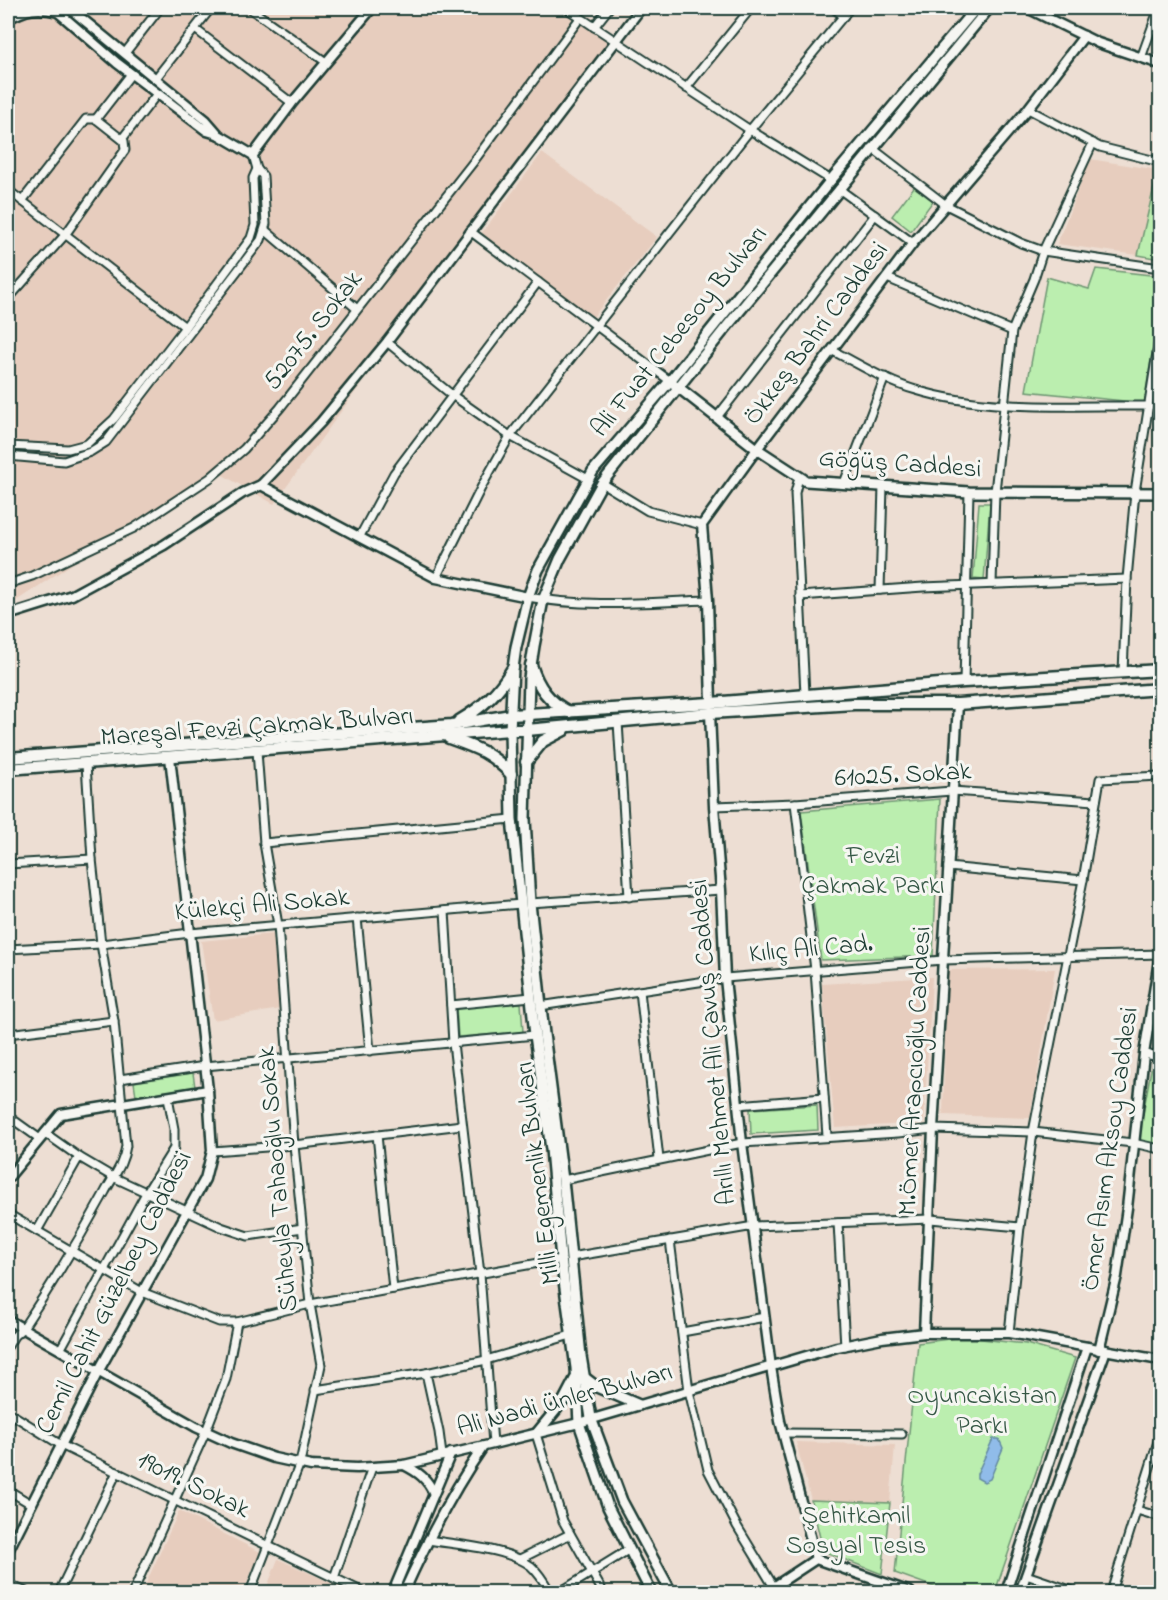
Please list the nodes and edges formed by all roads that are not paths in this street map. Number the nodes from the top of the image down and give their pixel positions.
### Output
1 (69, 8) edge
2 (160, 8) edge
3 (212, 8) edge
4 (249, 8) edge
5 (372, 8) edge
6 (566, 8) edge
7 (609, 8) edge
8 (641, 8) edge
9 (751, 8) edge
10 (833, 8) edge
11 (850, 8) edge
12 (976, 8) edge
13 (989, 8) edge
14 (1027, 8) edge
15 (1158, 8) edge
16 (844, 16) junction
17 (580, 18) junction
18 (8, 19) edge
19 (594, 27) junction
20 (195, 29) junction
21 (1084, 36) junction
22 (615, 40) junction
23 (125, 53) junction
24 (1141, 58) junction
25 (326, 62) junction
26 (1161, 64) edge
27 (131, 74) junction
28 (156, 78) junction
29 (686, 88) junction
30 (157, 94) junction
31 (292, 103) junction
32 (1028, 109) junction
33 (96, 119) junction
34 (750, 130) junction
35 (219, 135) junction
36 (122, 139) junction
37 (1093, 143) junction
38 (872, 148) junction
39 (253, 155) junction
40 (1161, 162) edge
41 (257, 169) junction
42 (831, 180) junction
43 (839, 189) junction
44 (8, 190) edge
45 (22, 201) junction
46 (946, 205) junction
47 (875, 215) junction
48 (265, 230) junction
49 (470, 231) junction
50 (65, 235) junction
51 (913, 243) junction
52 (1043, 251) junction
53 (1161, 268) edge
54 (887, 278) junction
55 (538, 282) junction
56 (8, 299) edge
57 (357, 309) junction
58 (185, 327) junction
59 (598, 327) junction
60 (1012, 331) junction
61 (1161, 334) edge
62 (387, 342) junction
63 (833, 351) junction
64 (885, 377) junction
65 (669, 381) junction
66 (678, 387) junction
67 (452, 394) junction
68 (1004, 404) junction
69 (1149, 406) junction
70 (717, 417) junction
71 (510, 436) junction
72 (8, 446) edge
73 (757, 449) junction
74 (8, 456) edge
75 (799, 477) junction
76 (588, 479) junction
77 (602, 483) junction
78 (844, 483) junction
79 (261, 485) junction
80 (883, 486) junction
81 (969, 492) junction
82 (995, 492) junction
83 (1135, 492) junction
84 (1161, 493) edge
85 (702, 525) junction
86 (360, 536) junction
87 (436, 578) junction
88 (1127, 579) junction
89 (8, 584) edge
90 (992, 584) junction
91 (967, 586) junction
92 (880, 590) junction
93 (800, 596) junction
94 (528, 597) junction
95 (543, 600) junction
96 (708, 600) junction
97 (8, 615) edge
98 (531, 665) junction
99 (513, 668) junction
100 (1161, 670) edge
101 (1123, 672) junction
102 (964, 682) junction
103 (1161, 689) edge
104 (805, 694) junction
105 (957, 704) junction
106 (710, 708) junction
107 (569, 712) junction
108 (511, 715) junction
109 (528, 715) junction
110 (618, 722) junction
111 (452, 725) junction
112 (569, 727) junction
113 (510, 730) junction
114 (527, 730) junction
115 (446, 736) junction
116 (256, 751) junction
117 (170, 757) junction
118 (8, 758) edge
119 (526, 762) junction
120 (86, 764) junction
121 (8, 769) edge
122 (511, 774) junction
123 (1161, 776) edge
124 (952, 791) junction
125 (1095, 801) junction
126 (795, 803) junction
127 (714, 806) junction
128 (512, 819) junction
129 (264, 843) junction
130 (92, 859) junction
131 (8, 864) edge
132 (948, 867) junction
133 (1083, 880) junction
134 (721, 890) junction
135 (629, 897) junction
136 (525, 903) junction
137 (445, 911) junction
138 (357, 918) junction
139 (278, 925) junction
140 (190, 933) junction
141 (101, 944) junction
142 (8, 950) edge
143 (1160, 954) edge
144 (1066, 958) junction
145 (943, 960) junction
146 (815, 970) junction
147 (725, 978) junction
148 (640, 991) junction
149 (531, 997) junction
150 (451, 1005) junction
151 (540, 1006) junction
152 (114, 1021) junction
153 (8, 1034) edge
154 (535, 1035) junction
155 (453, 1043) junction
156 (370, 1051) junction
157 (1144, 1054) junction
158 (1161, 1057) edge
159 (288, 1058) junction
160 (205, 1066) junction
161 (120, 1079) junction
162 (208, 1090) junction
163 (168, 1097) junction
164 (824, 1098) junction
165 (123, 1104) junction
166 (738, 1105) junction
167 (8, 1116) edge
168 (462, 1125) junction
169 (933, 1129) junction
170 (1033, 1132) junction
171 (377, 1135) junction
172 (43, 1136) junction
173 (827, 1136) junction
174 (742, 1143) junction
175 (1133, 1143) junction
176 (294, 1145) junction
177 (1161, 1149) edge
178 (212, 1151) junction
179 (79, 1157) junction
180 (659, 1159) junction
181 (113, 1177) junction
182 (8, 1178) edge
183 (563, 1180) junction
184 (146, 1193) junction
185 (187, 1211) junction
186 (8, 1214) edge
187 (930, 1219) junction
188 (838, 1223) junction
189 (754, 1226) junction
190 (1020, 1227) junction
191 (303, 1228) junction
192 (37, 1231) junction
193 (670, 1240) junction
194 (72, 1252) junction
195 (566, 1258) junction
196 (103, 1270) junction
197 (480, 1274) junction
198 (393, 1289) junction
199 (142, 1292) junction
200 (310, 1304) junction
201 (765, 1317) junction
202 (8, 1320) edge
203 (237, 1322) junction
204 (23, 1328) junction
205 (682, 1332) junction
206 (924, 1333) junction
207 (1009, 1334) junction
208 (571, 1335) junction
209 (8, 1346) edge
210 (845, 1346) junction
211 (1087, 1347) junction
212 (60, 1350) junction
213 (1103, 1350) junction
214 (486, 1360) junction
215 (1161, 1360) edge
216 (771, 1367) junction
217 (98, 1372) junction
218 (426, 1373) junction
219 (580, 1377) junction
220 (315, 1390) junction
221 (689, 1391) junction
222 (639, 1405) junction
223 (8, 1412) edge
224 (591, 1418) junction
225 (579, 1423) junction
226 (206, 1431) junction
227 (783, 1433) junction
228 (536, 1434) junction
229 (902, 1434) dead end
230 (1161, 1435) edge
231 (493, 1444) junction
232 (61, 1445) junction
233 (483, 1447) junction
234 (446, 1454) junction
235 (300, 1463) junction
236 (404, 1464) junction
237 (372, 1467) junction
238 (117, 1472) junction
239 (8, 1490) edge
240 (434, 1494) junction
241 (175, 1501) junction
242 (31, 1504) junction
243 (1137, 1510) junction
244 (1161, 1516) edge
245 (570, 1533) junction
246 (428, 1540) junction
247 (268, 1546) junction
248 (628, 1550) junction
249 (8, 1551) edge
250 (816, 1558) junction
251 (520, 1559) junction
252 (592, 1574) junction
253 (1026, 1575) junction
254 (334, 1578) junction
255 (8, 1584) edge
256 (776, 1590) edge
257 (909, 1592) edge
258 (26, 1593) edge
259 (59, 1593) edge
260 (133, 1593) edge
261 (250, 1593) edge
262 (363, 1593) edge
263 (393, 1593) edge
264 (404, 1593) edge
265 (550, 1593) edge
266 (560, 1593) edge
267 (603, 1593) edge
268 (651, 1593) edge
269 (671, 1593) edge
270 (766, 1593) edge
271 (1006, 1593) edge
272 (1020, 1593) edge
273 (1076, 1593) edge
274 (1111, 1593) edge

1 - 23 street
2 - 23 street
3 - 20 street
4 - 25 street
5 - 25 street
6 - 17 street
7 - 19 street
8 - 22 street
9 - 29 street
10 - 16 street
11 - 16 street
12 - 42 main road, Ali Fuat Cebesoy Bulvarı
13 - 38 main road, Milli Egemenlik Bulvarı
14 - 21 street
15 - 24 street
16 - 34 street
17 - 19 street
17 - 57 street, 52075. Sokak
18 - 27 street
19 - 22 street
20 - 28 street
20 - 31 street
21 - 24 street
21 - 32 street, Ökkeş Bahri Caddesi
22 - 29 street
22 - 49 street
23 - 28 street
24 - 26 street
25 - 31 street
27 - 30 street
27 - 33 street
28 - 35 street
29 - 34 street
30 - 35 street
30 - 36 street
31 - 39 street
32 - 37 street
32 - 46 street, Ökkeş Bahri Caddesi
33 - 36 street
33 - 45 street
34 - 42 street
34 - 59 street
35 - 39 street
36 - 50 street
37 - 40 street
37 - 52 street
38 - 43 main road, Milli Egemenlik Bulvarı
38 - 46 street
39 - 41 street
41 - 48 street
41 - 58 street
42 - 65 main road, Ali Fuat Cebesoy Bulvarı
43 - 47 street
43 - 66 main road, Milli Egemenlik Bulvarı
44 - 45 street
45 - 50 street
46 - 51 street, Ökkeş Bahri Caddesi
46 - 52 street
47 - 51 street
47 - 70 street
48 - 57 street
48 - 74 street
49 - 55 street
49 - 62 street
50 - 56 street
50 - 58 street
51 - 54 street, Ökkeş Bahri Caddesi
52 - 53 street
52 - 60 street
54 - 60 street
54 - 63 street, Ökkeş Bahri Caddesi
55 - 59 street
55 - 67 street
57 - 89 street, 52075. Sokak
58 - 72 street
59 - 65 street
59 - 71 street
60 - 68 street
61 - 69 street
62 - 67 street
62 - 79 street
63 - 64 street
63 - 73 street, Ökkeş Bahri Caddesi
64 - 68 street
64 - 78 street
65 - 66 main road, Göğüş Caddesi
65 - 76 main road, Ali Fuat Cebesoy Bulvarı
66 - 70 main road, Göğüş Caddesi
66 - 77 main road, Milli Egemenlik Bulvarı
67 - 71 street
67 - 86 street
68 - 69 street
68 - 82 street
69 - 83 street
70 - 73 main road, Göğüş Caddesi
71 - 76 street
71 - 87 street
73 - 75 main road, Göğüş Caddesi
73 - 85 street, Ökkeş Bahri Caddesi
75 - 78 main road, Göğüş Caddesi
75 - 93 street
76 - 94 main road, Ali Fuat Cebesoy Bulvarı
77 - 85 street
77 - 95 main road, Milli Egemenlik Bulvarı
78 - 80 main road, Göğüş Caddesi
79 - 86 street
79 - 97 street
80 - 81 main road, Göğüş Caddesi
80 - 92 street
81 - 82 main road, Göğüş Caddesi
81 - 91 street
82 - 83 main road, Göğüş Caddesi
82 - 90 street
83 - 84 main road, Göğüş Caddesi
83 - 88 street
85 - 96 street
86 - 87 street
87 - 94 street
88 - 90 street
88 - 101 street
90 - 91 street
91 - 92 street
91 - 102 street
92 - 93 street
93 - 104 street
94 - 95 street
94 - 99 main road, Ali Fuat Cebesoy Bulvarı
95 - 96 street
95 - 98 main road, Milli Egemenlik Bulvarı
96 - 106 street
98 - 107 main road
98 - 109 main road, Milli Egemenlik Bulvarı
99 - 108 main road, Ali Fuat Cebesoy Bulvarı
99 - 111 main road
100 - 101 main road
101 - 102 main road
102 - 104 main road
103 - 105 main road
104 - 106 main road
105 - 106 main road
105 - 124 street, M.Ömer Arapcıoğlu Caddesi
106 - 107 main road
106 - 110 main road, Mareşal Fevzi Çakmak Bulvarı
106 - 127 street, Arıllı Mehmet Ali Çavuş Caddesi
107 - 109 main road
108 - 109 main road
108 - 111 main road
108 - 113 main road, Ali Fuat Cebesoy Bulvarı
109 - 114 main road, Milli Egemenlik Bulvarı
110 - 112 main road, Mareşal Fevzi Çakmak Bulvarı
110 - 135 street
111 - 118 main road
112 - 114 main road, Mareşal Fevzi Çakmak Bulvarı
112 - 119 main road
113 - 114 main road, Mareşal Fevzi Çakmak Bulvarı
113 - 115 main road, Mareşal Fevzi Çakmak Bulvarı
113 - 122 main road, Milli Egemenlik Bulvarı
114 - 119 main road, Milli Egemenlik Bulvarı
115 - 116 main road, Mareşal Fevzi Çakmak Bulvarı
115 - 122 main road
116 - 117 main road, Mareşal Fevzi Çakmak Bulvarı
116 - 129 street, Süheyla Tahaoğlu Sokak
117 - 120 main road, Mareşal Fevzi Çakmak Bulvarı
117 - 140 street, Cemil Cahit Güzelbey Caddesi
119 - 136 main road, Milli Egemenlik Bulvarı
120 - 121 main road, Mareşal Fevzi Çakmak Bulvarı
120 - 130 street
122 - 128 main road, Milli Egemenlik Bulvarı
123 - 125 street
124 - 125 street, 61025. Sokak
124 - 126 street, 61025. Sokak
124 - 132 street, M.Ömer Arapcıoğlu Caddesi
125 - 133 street
126 - 127 street, 61025. Sokak
126 - 146 street
127 - 134 street, Arıllı Mehmet Ali Çavuş Caddesi
128 - 129 street
128 - 136 main road, Milli Egemenlik Bulvarı
129 - 139 street, Süheyla Tahaoğlu Sokak
130 - 131 street
130 - 141 street
132 - 133 street
132 - 145 street, M.Ömer Arapcıoğlu Caddesi
133 - 144 street
134 - 135 street, Külekçi Ali Sokak
134 - 147 street, Arıllı Mehmet Ali Çavuş Caddesi
135 - 136 street, Külekçi Ali Sokak
136 - 137 street, Külekçi Ali Sokak
136 - 149 main road, Milli Egemenlik Bulvarı
136 - 151 main road, Milli Egemenlik Bulvarı
137 - 138 street, Külekçi Ali Sokak
137 - 150 street
138 - 139 street, Külekçi Ali Sokak
138 - 156 street
139 - 140 street, Külekçi Ali Sokak
139 - 159 street, Süheyla Tahaoğlu Sokak
140 - 141 street, Külekçi Ali Sokak
140 - 160 street, Cemil Cahit Güzelbey Caddesi
141 - 142 street, Külekçi Ali Sokak
141 - 152 street
143 - 144 street, Kılıç Ali Cad.
143 - 157 street, Ömer Asım Aksoy Caddesi
144 - 145 street, Kılıç Ali Cad.
144 - 170 street
145 - 146 street, Kılıç Ali Cad.
145 - 169 street, M.Ömer Arapcıoğlu Caddesi
146 - 147 street, Kılıç Ali Cad.
146 - 164 street
147 - 148 street, Kılıç Ali Cad.
147 - 166 street, Arıllı Mehmet Ali Çavuş Caddesi
148 - 151 street, Kılıç Ali Cad.
148 - 180 street
149 - 150 street
149 - 154 main road, Milli Egemenlik Bulvarı
150 - 155 street
151 - 183 main road, Milli Egemenlik Bulvarı
152 - 153 street
152 - 161 street
154 - 155 street
154 - 195 main road, Milli Egemenlik Bulvarı
155 - 156 street
155 - 168 street
156 - 159 street
157 - 158 street
157 - 175 street, Ömer Asım Aksoy Caddesi
159 - 160 street
159 - 176 street, Süheyla Tahaoğlu Sokak
160 - 161 street
160 - 162 street, Cemil Cahit Güzelbey Caddesi
161 - 165 street
162 - 163 street
162 - 178 street, Cemil Cahit Güzelbey Caddesi
163 - 165 street
163 - 184 street
164 - 166 street
164 - 173 street
165 - 172 street
165 - 181 street
166 - 174 street, Arıllı Mehmet Ali Çavuş Caddesi
167 - 172 street
168 - 171 street
168 - 197 street
169 - 170 street
169 - 173 street
169 - 187 street, M.Ömer Arapcıoğlu Caddesi
170 - 175 street
170 - 190 street
171 - 176 street
171 - 198 street
172 - 179 street
172 - 182 street
173 - 174 street
174 - 180 street
174 - 189 street, Arıllı Mehmet Ali Çavuş Caddesi
175 - 177 street
175 - 213 street, Ömer Asım Aksoy Caddesi
176 - 178 street
176 - 191 street, Süheyla Tahaoğlu Sokak
178 - 185 street, Cemil Cahit Güzelbey Caddesi
179 - 181 street
179 - 192 street
180 - 183 street
181 - 184 street
181 - 194 street
183 - 195 main road, Milli Egemenlik Bulvarı
184 - 185 street
184 - 196 street
185 - 191 street
185 - 199 street, Cemil Cahit Güzelbey Caddesi
186 - 192 street
187 - 188 street
187 - 190 street
187 - 206 street, M.Ömer Arapcıoğlu Caddesi
188 - 189 street
188 - 210 street
189 - 193 street
189 - 201 street, Arıllı Mehmet Ali Çavuş Caddesi
190 - 207 street
191 - 200 street, Süheyla Tahaoğlu Sokak
192 - 194 street
193 - 195 street
193 - 205 street
194 - 196 street
194 - 204 street
195 - 197 street
195 - 208 main road, Milli Egemenlik Bulvarı
195 - 219 main road, Milli Egemenlik Bulvarı
196 - 199 street
196 - 212 street
197 - 198 street
197 - 214 street
198 - 200 street
199 - 203 street
199 - 217 street, Cemil Cahit Güzelbey Caddesi
200 - 203 street
200 - 220 street, Süheyla Tahaoğlu Sokak
201 - 205 street
201 - 216 street, Arıllı Mehmet Ali Çavuş Caddesi
202 - 204 street, Ali Nadi Ünler Bulvarı
203 - 226 street
204 - 209 street
204 - 212 street, Ali Nadi Ünler Bulvarı
205 - 221 street
206 - 207 street, Ali Nadi Ünler Bulvarı
206 - 210 street, Ali Nadi Ünler Bulvarı
207 - 211 street, Ali Nadi Ünler Bulvarı
208 - 214 street
208 - 219 main road, Milli Egemenlik Bulvarı
210 - 216 street, Ali Nadi Ünler Bulvarı
211 - 213 street, Ali Nadi Ünler Bulvarı
211 - 271 street
212 - 217 street, Ali Nadi Ünler Bulvarı
213 - 215 street, Ali Nadi Ünler Bulvarı
213 - 253 street, Ömer Asım Aksoy Caddesi
214 - 218 street
214 - 231 street
216 - 221 street, Ali Nadi Ünler Bulvarı
216 - 227 street, Arıllı Mehmet Ali Çavuş Caddesi
217 - 226 street, Ali Nadi Ünler Bulvarı
217 - 232 street, Cemil Cahit Güzelbey Caddesi
218 - 220 street
218 - 234 street
219 - 222 main road
219 - 224 main road, Milli Egemenlik Bulvarı
219 - 225 main road, Milli Egemenlik Bulvarı
219 - 228 main road
220 - 235 street, Süheyla Tahaoğlu Sokak
221 - 222 street, Ali Nadi Ünler Bulvarı
221 - 256 street
222 - 224 street, Ali Nadi Ünler Bulvarı
223 - 232 street, 19019. Sokak
224 - 225 street, Ali Nadi Ünler Bulvarı
224 - 269 main road, Milli Egemenlik Bulvarı
225 - 228 street, Ali Nadi Ünler Bulvarı
225 - 248 main road, Milli Egemenlik Bulvarı
226 - 235 street, Ali Nadi Ünler Bulvarı
226 - 241 street
227 - 229 street
227 - 250 street, Arıllı Mehmet Ali Çavuş Caddesi
228 - 231 street, Ali Nadi Ünler Bulvarı
228 - 245 street
230 - 243 street
231 - 233 street, Ali Nadi Ünler Bulvarı
232 - 238 street, 19019. Sokak
232 - 242 street, Cemil Cahit Güzelbey Caddesi
233 - 234 street, Ali Nadi Ünler Bulvarı
233 - 246 street
234 - 236 street, Ali Nadi Ünler Bulvarı
234 - 240 street
235 - 237 street, Ali Nadi Ünler Bulvarı
235 - 247 street, Süheyla Tahaoğlu Sokak
236 - 237 street, Ali Nadi Ünler Bulvarı
236 - 240 street
237 - 254 street
238 - 241 street, 19019. Sokak
238 - 259 street
239 - 242 street
240 - 263 street
241 - 247 street, 19019. Sokak
241 - 260 street
242 - 249 street, Cemil Cahit Güzelbey Caddesi
243 - 244 street
243 - 274 street
245 - 251 street
245 - 252 street
246 - 251 street
246 - 264 street
247 - 254 street, 19019. Sokak
247 - 261 street, Süheyla Tahaoğlu Sokak
248 - 252 street
248 - 268 main road, Milli Egemenlik Bulvarı
250 - 256 street
250 - 257 street
251 - 265 street
252 - 266 street
252 - 267 street
253 - 272 street, Ömer Asım Aksoy Caddesi
253 - 273 street
254 - 262 street, 19019. Sokak
255 - 258 street
256 - 270 street

